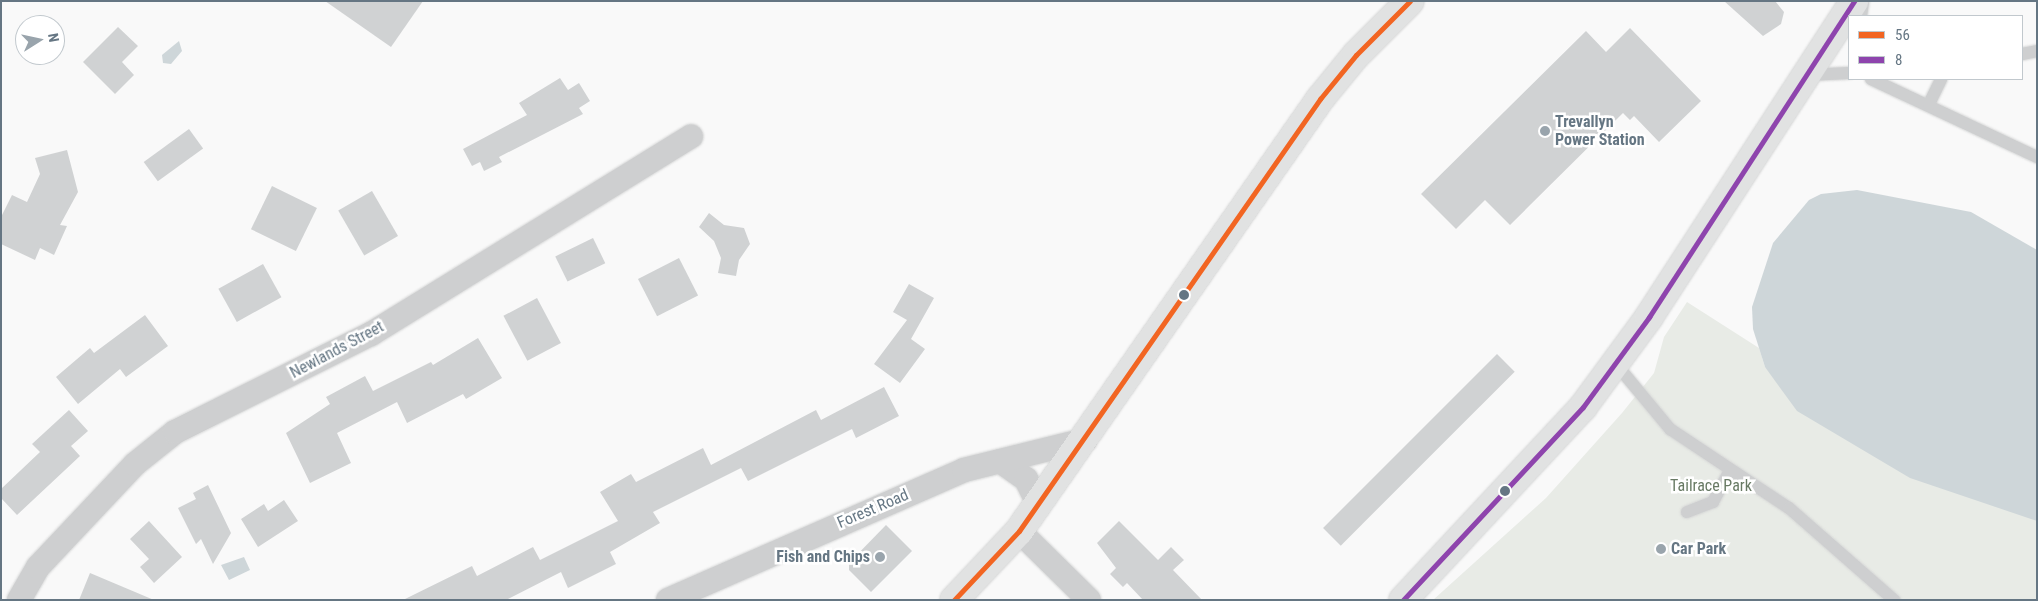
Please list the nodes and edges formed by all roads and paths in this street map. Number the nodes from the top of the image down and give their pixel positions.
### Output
1 (1410, 1) edge
2 (1854, 1) edge
3 (1863, 1) edge
4 (1861, 15) edge
5 (2037, 51) edge
6 (2023, 54) edge
7 (1848, 72) edge
8 (1805, 75) junction
9 (1876, 80) edge
10 (1941, 80) edge
11 (1929, 104) junction
12 (691, 136) dead end
13 (2037, 157) edge
14 (1616, 364) junction
15 (1085, 440) junction
16 (1000, 461) junction
17 (1730, 470) junction
18 (1038, 504) junction
19 (1687, 512) dead end
20 (1019, 531) junction
21 (19, 600) edge
22 (668, 600) edge
23 (954, 600) edge
24 (1089, 600) edge
25 (1403, 600) edge
26 (1894, 600) edge

1 - 15 highway
2 - 8 highway
3 - 4 lane
5 - 6 lane
7 - 8 lane
8 - 14 highway
9 - 11 lane
10 - 11 lane
11 - 13 lane
12 - 21 street, Newlands Street
14 - 17 lane
14 - 25 highway
15 - 16 street, Forest Road
15 - 18 highway
16 - 18 street
16 - 22 street, Forest Road
17 - 19 lane
17 - 26 lane
18 - 20 highway
20 - 23 highway
20 - 24 street

